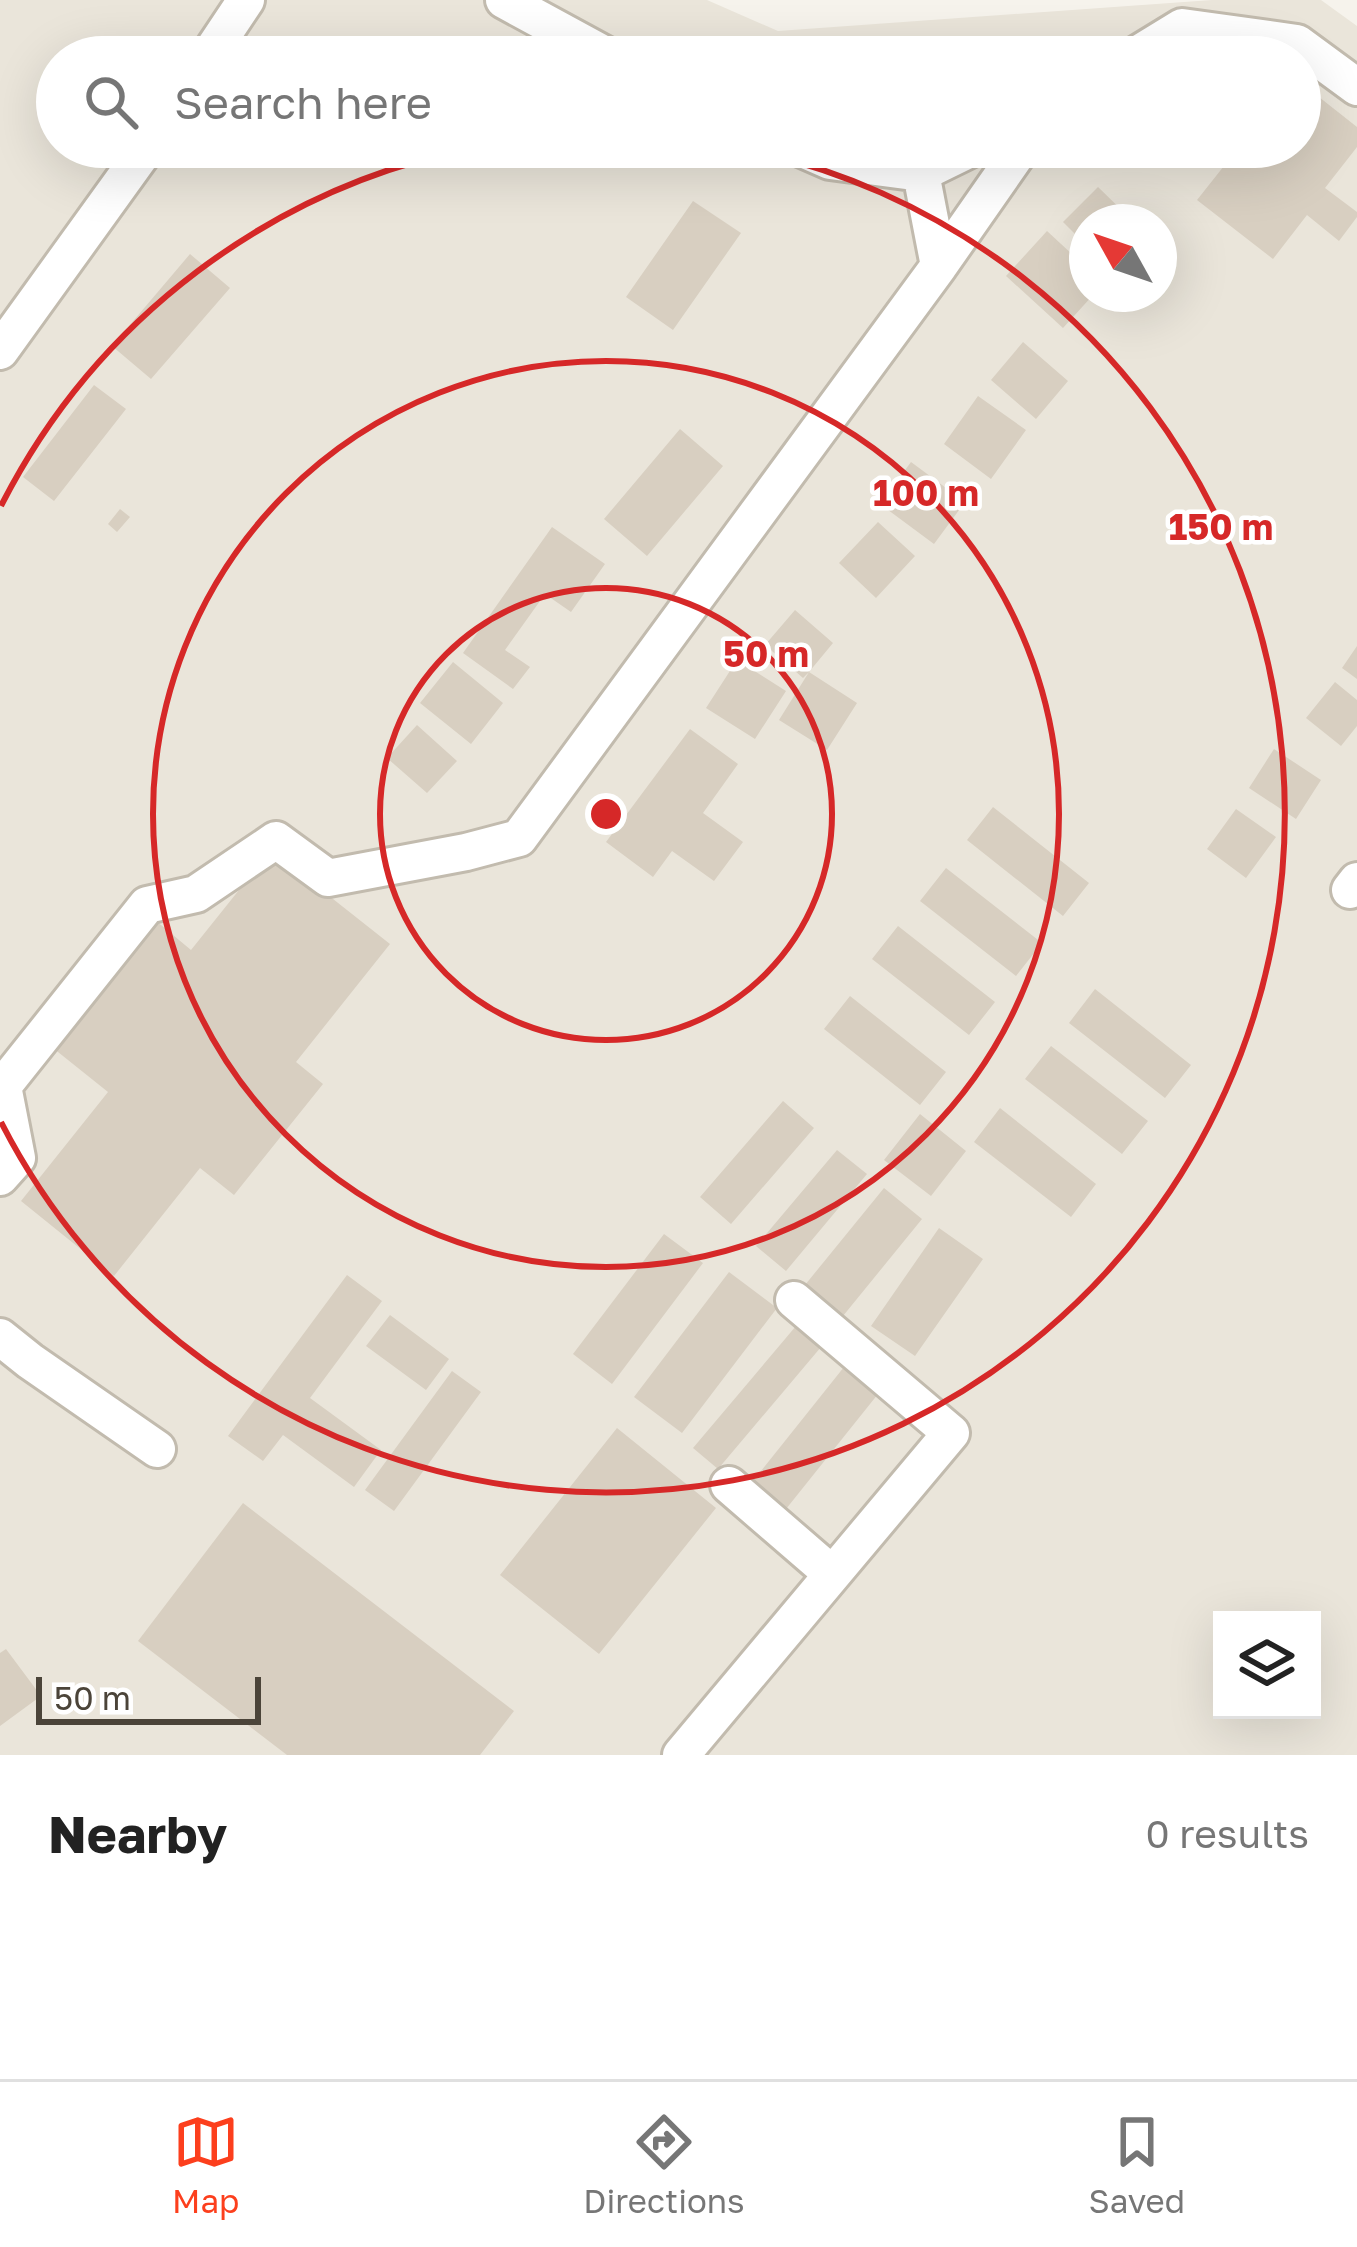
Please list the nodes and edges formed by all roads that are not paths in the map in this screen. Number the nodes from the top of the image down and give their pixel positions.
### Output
1 (246, 0) edge
2 (504, 0) edge
3 (222, 36) edge
4 (570, 36) edge
5 (1166, 36) edge
6 (1250, 36) edge
7 (1321, 61) edge
8 (1357, 87) edge
9 (133, 168) edge
10 (883, 168) edge
11 (931, 168) edge
12 (1007, 168) edge
13 (921, 173) junction
14 (939, 266) junction
15 (0, 351) edge
16 (0, 1177) edge
17 (794, 1300) dead end
18 (0, 1336) edge
19 (157, 1449) dead end
20 (729, 1485) dead end
21 (832, 1574) junction
22 (681, 1755) edge

1 - 3 street
2 - 4 street
5 - 6 street
7 - 8 street
9 - 15 street
10 - 13 street
11 - 13 street
12 - 14 street
13 - 14 street
14 - 16 street
17 - 21 street
18 - 19 street
20 - 21 street
21 - 22 street

